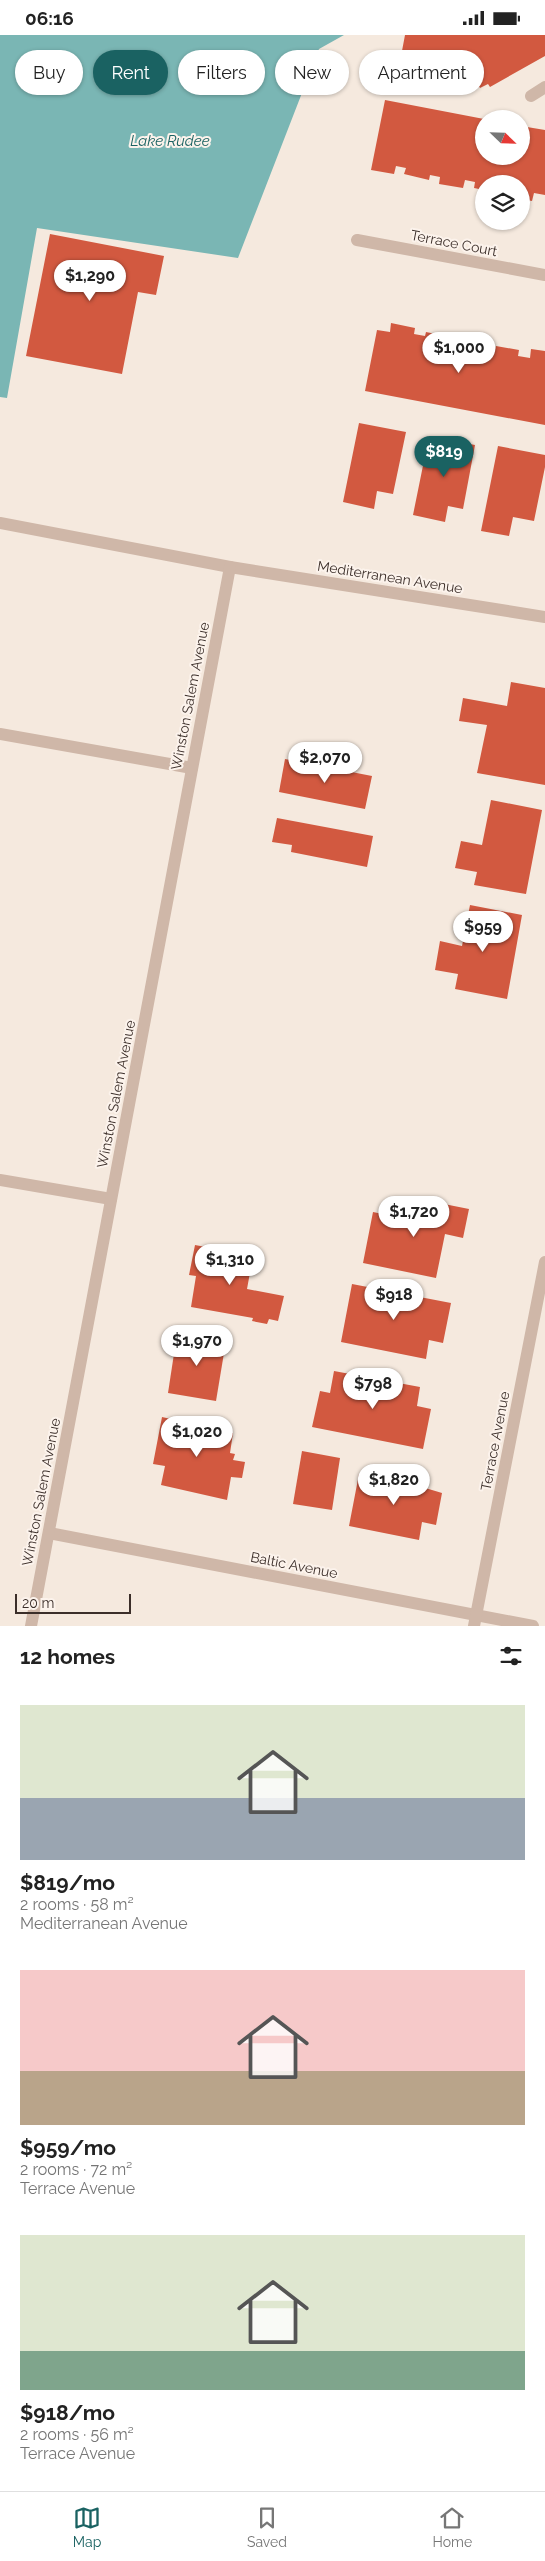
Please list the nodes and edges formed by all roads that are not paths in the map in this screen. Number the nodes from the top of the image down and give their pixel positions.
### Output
1 (545, 87) edge
2 (530, 96) dead end
3 (357, 240) dead end
4 (545, 275) edge
5 (0, 523) edge
6 (230, 567) junction
7 (545, 617) edge
8 (0, 734) edge
9 (192, 768) junction
10 (0, 1180) edge
11 (111, 1199) junction
12 (545, 1262) edge
13 (48, 1533) junction
14 (475, 1621) edge
15 (31, 1626) edge
16 (533, 1626) edge

1 - 2 street
3 - 4 street, Terrace Court
5 - 6 street, Mediterranean Avenue
6 - 7 street, Mediterranean Avenue
6 - 9 street, Winston Salem Avenue
8 - 9 street
9 - 11 street, Winston Salem Avenue
10 - 11 street
11 - 13 street, Winston Salem Avenue
12 - 14 street, Terrace Avenue
13 - 14 street, Baltic Avenue
13 - 15 street, Winston Salem Avenue
14 - 16 street, Baltic Avenue

